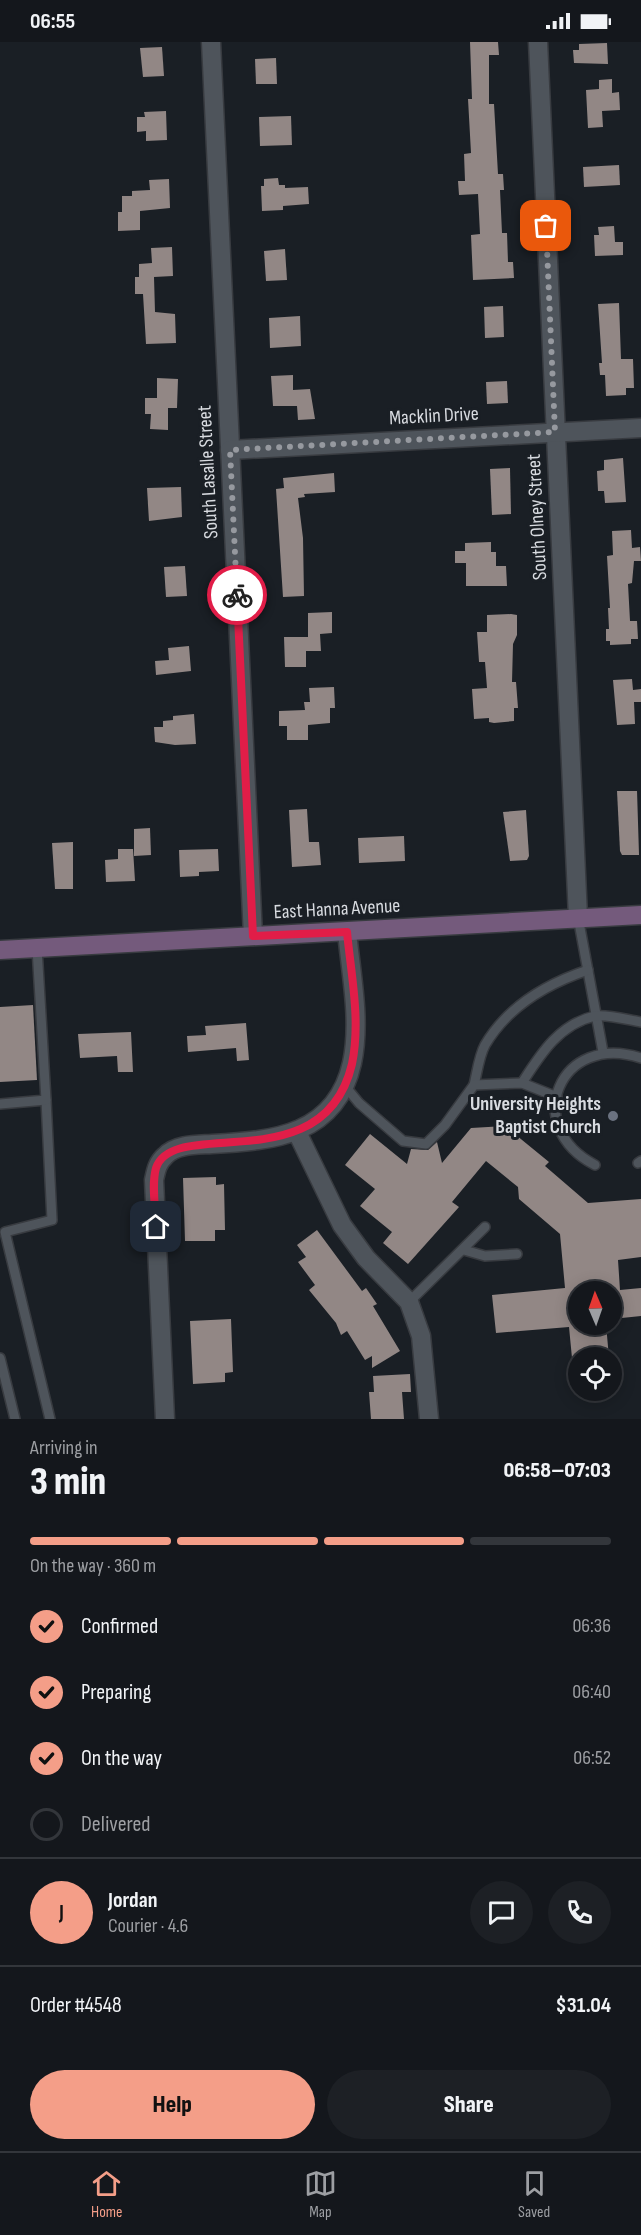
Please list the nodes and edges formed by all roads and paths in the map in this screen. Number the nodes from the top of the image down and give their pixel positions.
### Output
1 (211, 42) edge
2 (538, 42) edge
3 (641, 428) edge
4 (555, 432) junction
5 (230, 450) junction
6 (641, 915) edge
7 (578, 917) junction
8 (347, 932) junction
9 (253, 936) junction
10 (37, 948) junction
11 (0, 950) edge
12 (588, 970) junction
13 (597, 1016) junction
14 (641, 1022) edge
15 (603, 1052) junction
16 (641, 1058) edge
17 (522, 1083) junction
18 (474, 1085) junction
19 (345, 1086) junction
20 (557, 1096) junction
21 (46, 1100) junction
22 (0, 1104) edge
23 (297, 1132) junction
24 (595, 1165) dead end
25 (485, 1227) dead end
26 (464, 1250) junction
27 (517, 1254) dead end
28 (409, 1302) junction
29 (0, 1358) edge
30 (15, 1419) edge
31 (50, 1419) edge
32 (165, 1419) edge
33 (429, 1419) edge

1 - 5 street, South Lasalle Street
2 - 4 street, South Olney Street
3 - 4 street, Macklin Drive
4 - 5 street, Macklin Drive
4 - 7 street, South Olney Street
5 - 9 street, South Lasalle Street
6 - 7 main road, East Hanna Avenue
7 - 8 main road, East Hanna Avenue
7 - 12 lane
8 - 9 main road, East Hanna Avenue
8 - 19 street
9 - 10 main road, East Hanna Avenue
10 - 11 main road, East Hanna Avenue
10 - 21 lane
12 - 13 lane
12 - 18 lane
13 - 14 lane
13 - 15 lane
13 - 17 lane
15 - 16 lane
15 - 20 lane
17 - 18 lane
17 - 20 lane
18 - 19 lane
19 - 23 street
20 - 24 lane
21 - 22 lane
21 - 31 lane
23 - 28 street
23 - 32 street
25 - 26 lane
26 - 27 lane
26 - 28 lane
28 - 33 street
29 - 30 lane

